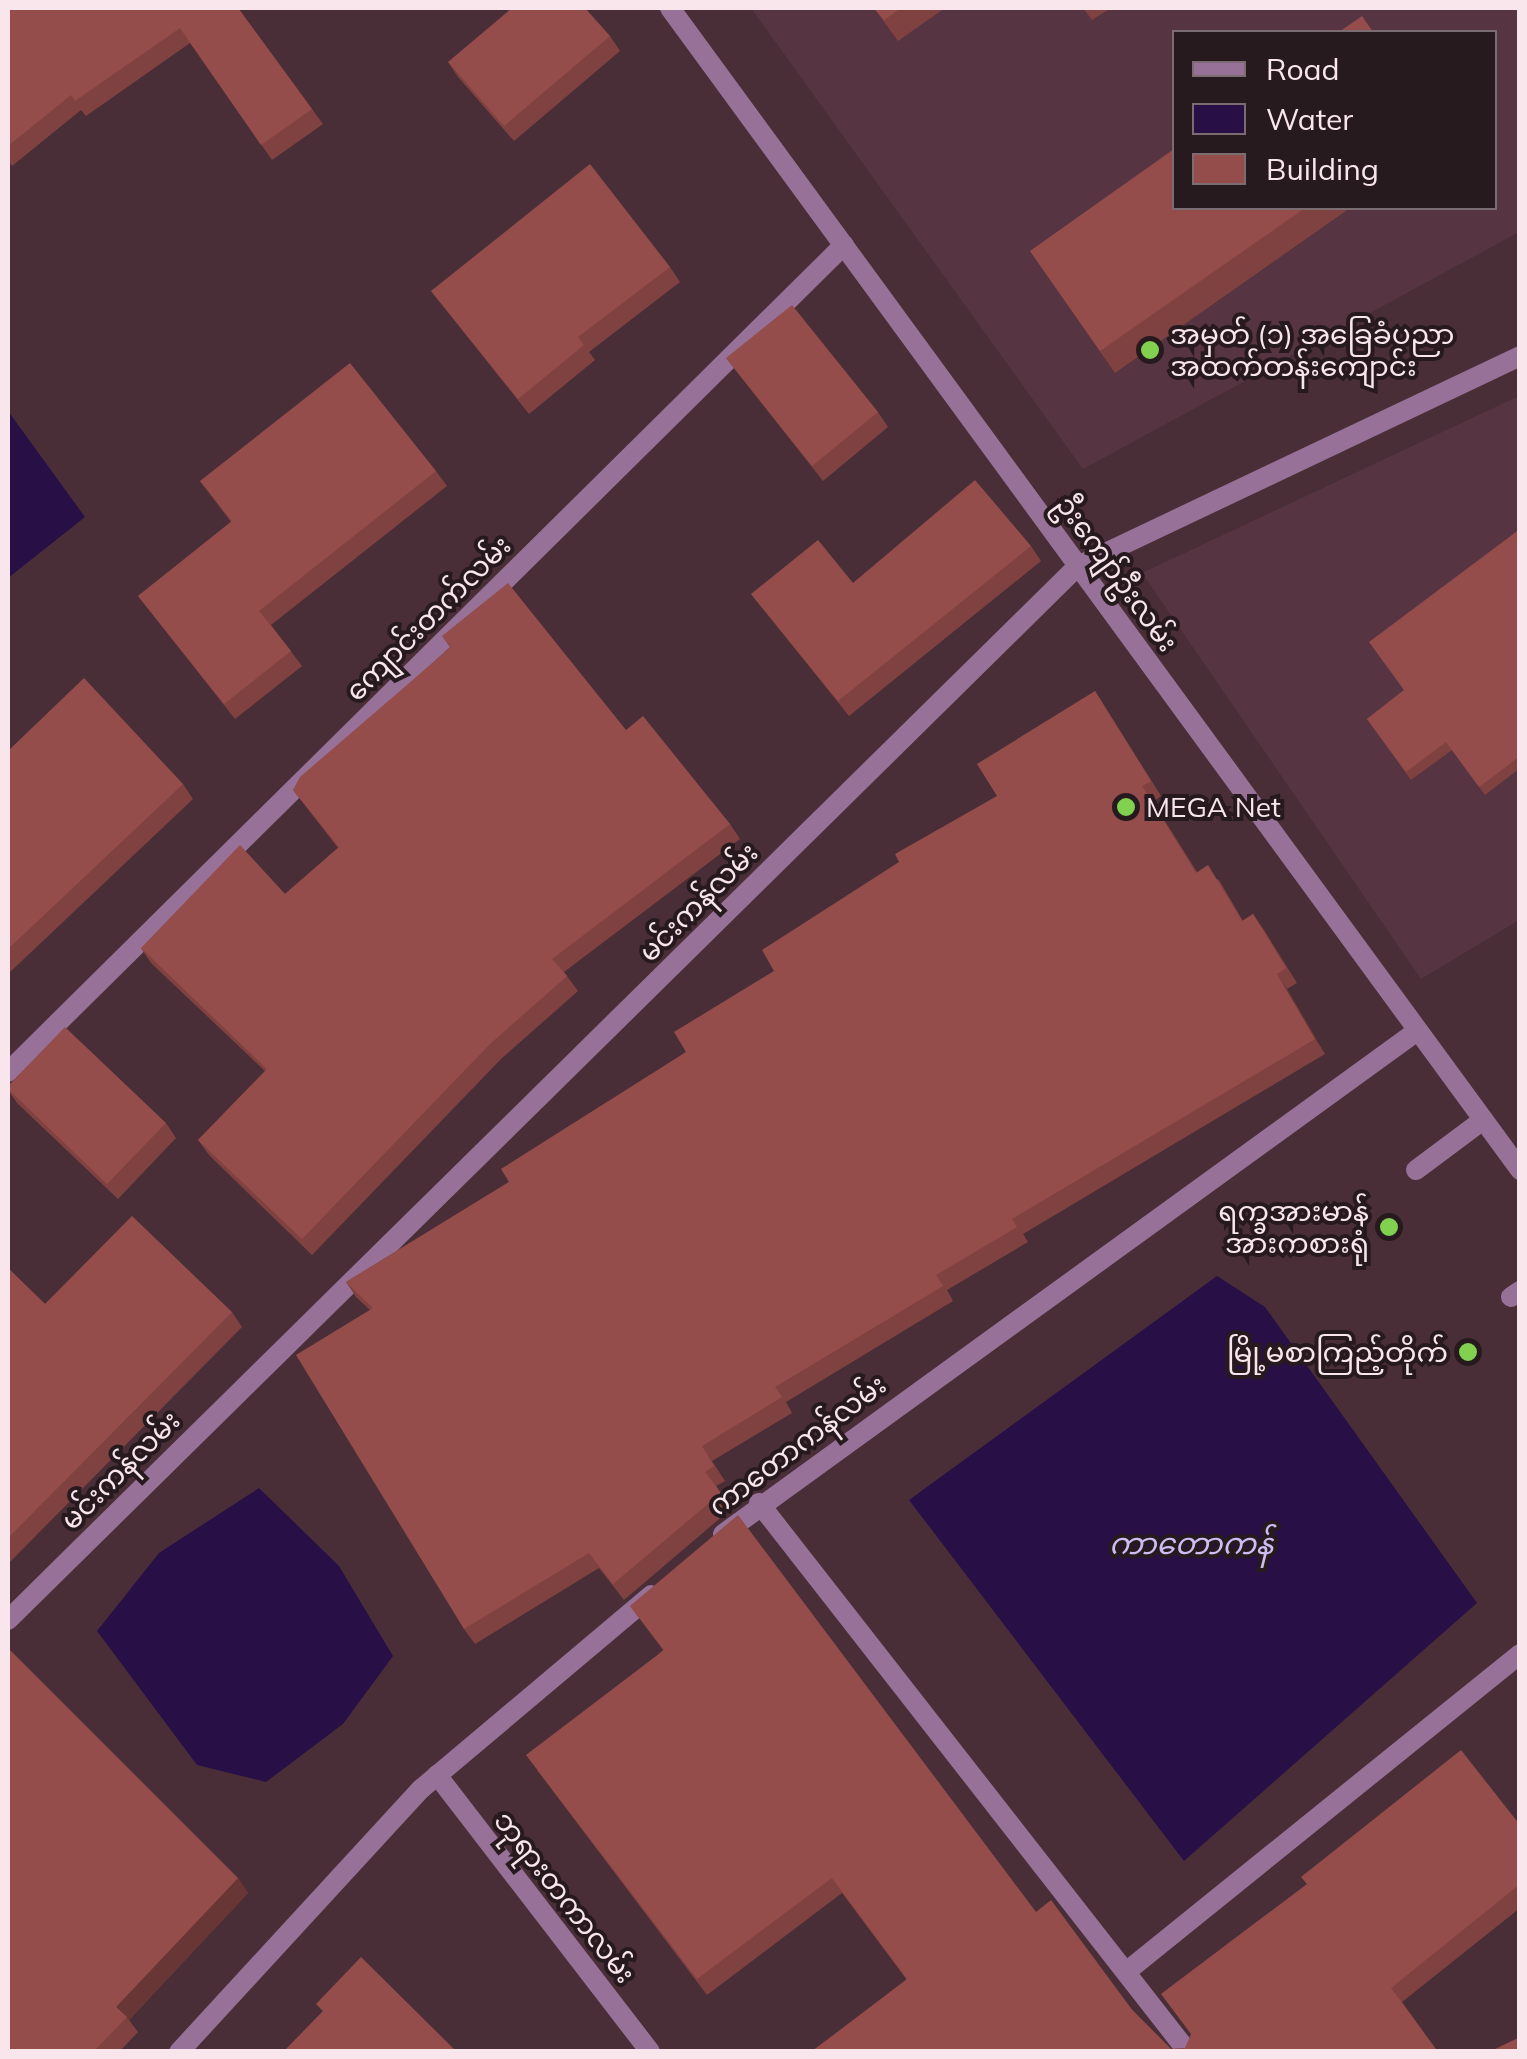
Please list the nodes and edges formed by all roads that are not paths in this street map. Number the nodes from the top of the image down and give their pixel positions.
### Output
1 (670, 8) edge
2 (844, 246) junction
3 (1520, 356) edge
4 (1078, 566) junction
5 (1417, 1031) junction
6 (8, 1072) edge
7 (1483, 1120) junction
8 (1416, 1170) dead end
9 (1520, 1170) edge
10 (760, 1503) junction
11 (701, 1552) edge
12 (672, 1577) edge
13 (8, 1620) edge
14 (1520, 1654) edge
15 (438, 1775) junction
16 (1126, 1972) junction
17 (179, 2052) edge
18 (650, 2052) edge
19 (1188, 2052) edge

1 - 2 street, ဦးကျော်ဦးလမ်း
2 - 4 street, ဦးကျော်ဦးလမ်း
2 - 6 street, ကျောင်းတက်လမ်း
3 - 4 street, မင်းကန်လမ်း
4 - 5 street, ဦးကျော်ဦးလမ်း
4 - 13 street, မင်းကန်လမ်း
5 - 7 street, ဦးကျော်ဦးလမ်း
5 - 10 street, ကာတောကန်လမ်း
7 - 8 street
7 - 9 street, ဦးကျော်ဦးလမ်း
10 - 11 street, ကာတောကန်လမ်း
10 - 16 street
12 - 15 street
14 - 16 street
15 - 17 street
15 - 18 street, ဘုရားတကာလမ်း
16 - 19 street

